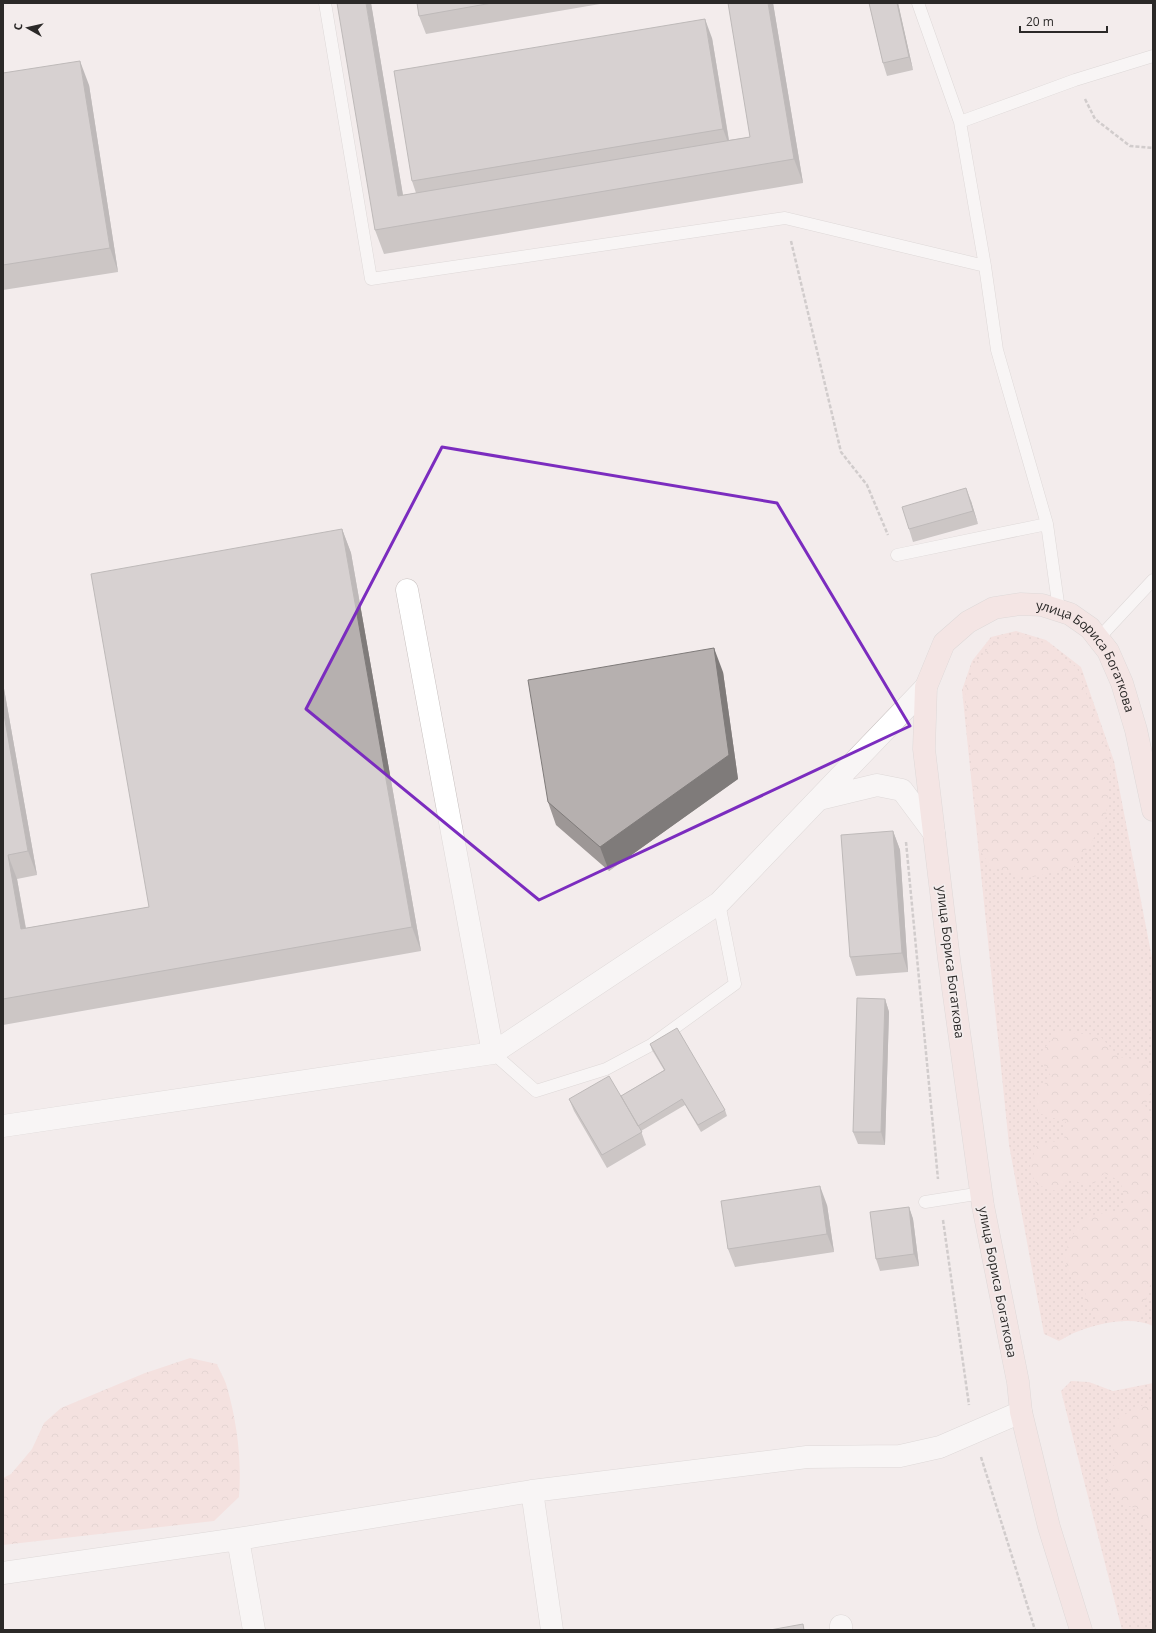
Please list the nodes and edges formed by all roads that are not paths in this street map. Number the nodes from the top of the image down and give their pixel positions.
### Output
1 (325, 3) edge
2 (918, 3) edge
3 (1153, 56) edge
4 (960, 122) junction
5 (985, 266) junction
6 (1047, 524) junction
7 (897, 555) road end
8 (1153, 580) edge
9 (407, 590) dead end
10 (1059, 610) junction
11 (1098, 639) junction
12 (926, 687) junction
13 (819, 799) junction
14 (1153, 810) edge
15 (934, 833) junction
16 (719, 903) junction
17 (493, 1053) junction
18 (3, 1126) edge
19 (982, 1194) junction
20 (924, 1202) dead end
21 (1021, 1412) junction
22 (532, 1491) junction
23 (238, 1539) junction
24 (3, 1573) edge
25 (254, 1630) edge
26 (552, 1630) edge
27 (1080, 1630) edge

1 - 5 lane
2 - 4 lane
3 - 4 lane
4 - 5 lane
5 - 6 lane
6 - 7 lane
6 - 10 lane
8 - 11 lane
9 - 17 street
10 - 11 main road, улица Бориса Богаткова
10 - 12 main road, улица Бориса Богаткова
11 - 14 main road, улица Бориса Богаткова
12 - 13 street
12 - 15 main road, улица Бориса Богаткова
13 - 15 street
13 - 16 street
15 - 19 main road, улица Бориса Богаткова
16 - 17 street
16 - 17 lane
17 - 18 street
19 - 20 lane
19 - 21 main road, улица Бориса Богаткова
21 - 22 street
21 - 27 main road, улица Бориса Богаткова
22 - 23 street
22 - 26 street
23 - 24 street
23 - 25 street

